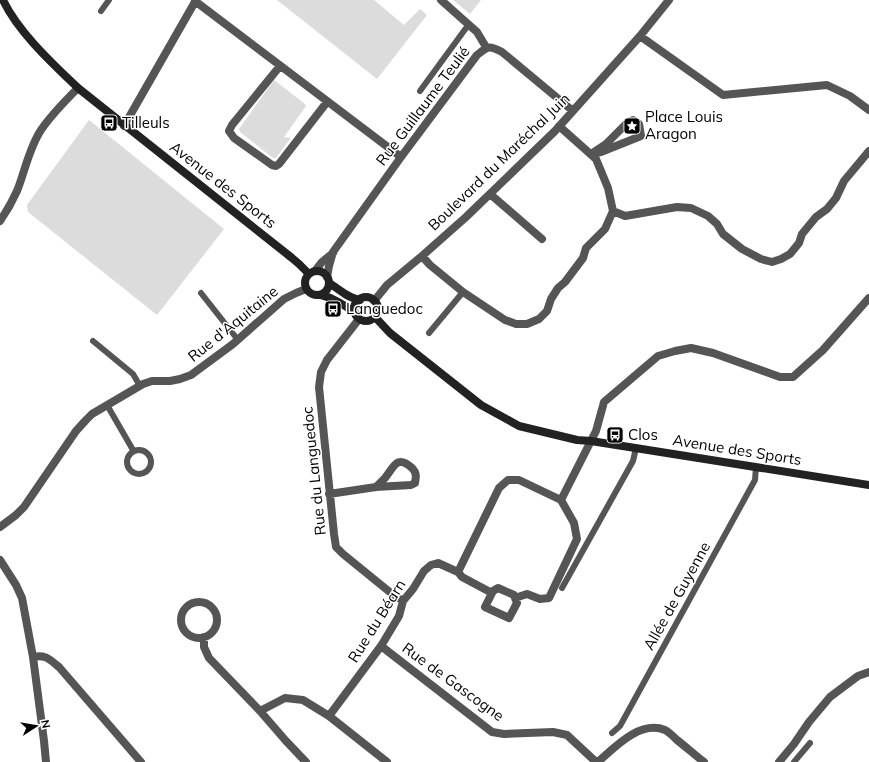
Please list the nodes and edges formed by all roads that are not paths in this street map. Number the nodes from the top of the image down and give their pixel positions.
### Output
1 (109, 0) edge
2 (441, 0) edge
3 (669, 0) edge
4 (196, 1) edge
5 (2, 3) edge
6 (101, 11) dead end
7 (469, 24) junction
8 (640, 36) junction
9 (486, 48) junction
10 (280, 66) junction
11 (78, 88) junction
12 (420, 91) dead end
13 (327, 102) junction
14 (869, 110) edge
15 (573, 111) junction
16 (124, 126) junction
17 (559, 126) junction
18 (869, 151) edge
19 (591, 154) junction
20 (401, 157) junction
21 (490, 194) junction
22 (613, 211) junction
23 (0, 221) edge
24 (542, 239) dead end
25 (333, 252) junction
26 (422, 256) junction
27 (312, 273) junction
28 (328, 280) junction
29 (306, 289) junction
30 (463, 292) junction
31 (201, 293) dead end
32 (321, 294) junction
33 (869, 298) edge
34 (360, 300) junction
35 (374, 301) junction
36 (357, 316) junction
37 (375, 317) junction
38 (428, 333) dead end
39 (238, 340) junction
40 (93, 341) dead end
41 (140, 386) junction
42 (107, 405) junction
43 (590, 441) junction
44 (636, 448) junction
45 (133, 450) junction
46 (756, 467) junction
47 (869, 485) edge
48 (376, 487) junction
49 (329, 494) junction
50 (560, 500) junction
51 (0, 527) edge
52 (0, 560) edge
53 (458, 572) junction
54 (562, 588) dead end
55 (492, 593) junction
56 (515, 598) junction
57 (402, 600) junction
58 (204, 637) junction
59 (381, 646) junction
60 (33, 657) junction
61 (869, 672) edge
62 (260, 711) junction
63 (329, 716) junction
64 (612, 733) dead end
65 (810, 743) dead end
66 (46, 762) edge
67 (141, 762) edge
68 (306, 762) edge
69 (387, 762) edge
70 (597, 762) edge
71 (704, 762) edge
72 (779, 762) edge
73 (794, 762) edge

1 - 6 lane
2 - 7 street
3 - 8 street, Boulevard du Maréchal Juin
4 - 10 street
4 - 16 street
5 - 11 main road, Avenue des Sports
7 - 9 street
7 - 12 lane
8 - 14 street
8 - 15 street, Boulevard du Maréchal Juin
9 - 15 street, Rue Guillaume Teulié
9 - 20 street, Rue Guillaume Teulié
10 - 13 street
10 - 13 street
11 - 16 main road, Avenue des Sports
11 - 23 street
13 - 20 street
15 - 17 street, Boulevard du Maréchal Juin
16 - 27 main road, Avenue des Sports
17 - 19 street
17 - 21 street, Boulevard du Maréchal Juin
18 - 22 street
19 - 19 street
19 - 22 street
20 - 25 street, Rue Guillaume Teulié
21 - 24 street
21 - 26 street, Boulevard du Maréchal Juin
22 - 30 street
25 - 27 street, Rue Guillaume Teulié
25 - 28 street, Rue Guillaume Teulié
26 - 30 street
26 - 35 street, Boulevard du Maréchal Juin
27 - 28 main road
27 - 29 main road
28 - 32 main road
28 - 34 main road
29 - 32 main road
29 - 39 street, Rue d'Aquitaine
30 - 38 lane
31 - 39 lane
32 - 36 main road
33 - 43 street
34 - 35 main road
34 - 36 main road
35 - 37 main road
36 - 37 main road
36 - 49 street, Rue du Languedoc
37 - 43 main road, Avenue des Sports
39 - 41 street, Rue d'Aquitaine
40 - 41 lane
41 - 42 street, Rue d'Aquitaine
42 - 45 lane
42 - 51 street, Rue d'Aquitaine
43 - 44 main road, Avenue des Sports
43 - 50 street
44 - 46 main road, Avenue des Sports
44 - 54 lane
45 - 45 lane
46 - 47 main road, Avenue des Sports
46 - 64 lane, Allée de Guyenne
48 - 48 street
48 - 49 street
49 - 57 street, Rue du Languedoc
50 - 53 street
50 - 56 street
52 - 60 street
53 - 55 street, Rue du Béarn
53 - 57 street, Rue du Béarn
55 - 56 street
55 - 56 street
57 - 59 street, Rue du Béarn
58 - 58 street
58 - 62 street
59 - 63 street, Rue du Béarn
59 - 70 street, Rue de Gascogne
60 - 66 street
60 - 67 street
61 - 72 street
62 - 63 street
62 - 68 street
63 - 69 street
65 - 73 lane
70 - 71 street

